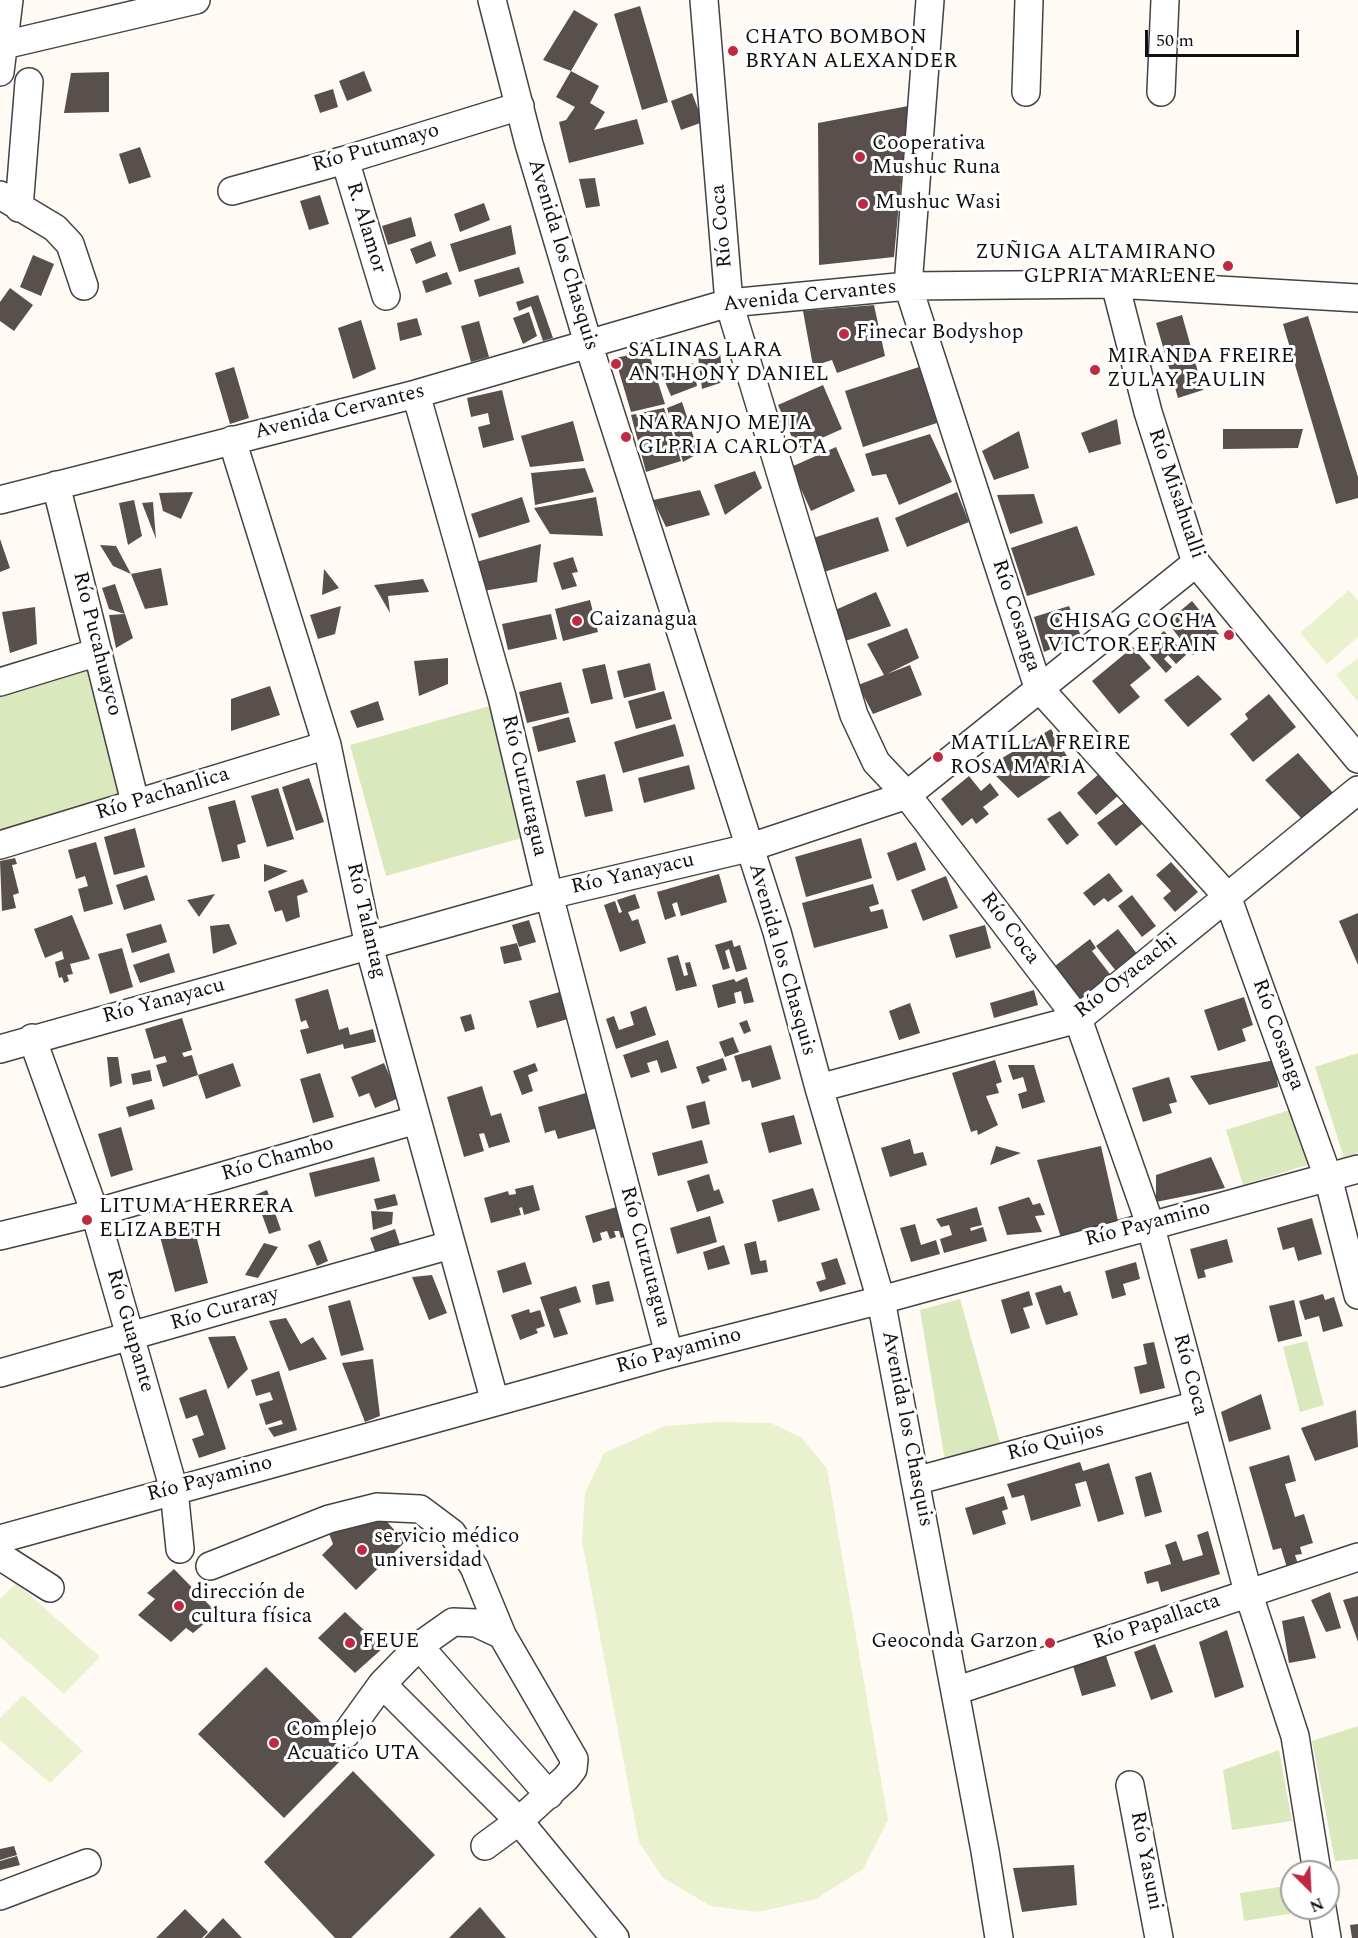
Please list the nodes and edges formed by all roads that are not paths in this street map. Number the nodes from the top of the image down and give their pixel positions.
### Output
1 (9, 0) edge
2 (196, 0) edge
3 (492, 0) edge
4 (704, 0) edge
5 (930, 0) edge
6 (1029, 0) edge
7 (1165, 0) edge
8 (4, 45) junction
9 (0, 72) edge
10 (29, 82) dead end
11 (1026, 92) dead end
12 (1161, 92) dead end
13 (520, 106) junction
14 (345, 160) junction
15 (232, 191) dead end
16 (10, 201) edge
17 (1115, 284) junction
18 (84, 286) dead end
19 (908, 286) junction
20 (1358, 293) edge
21 (386, 296) dead end
22 (1358, 298) edge
23 (729, 303) junction
24 (588, 343) junction
25 (416, 394) junction
26 (232, 440) junction
27 (56, 485) junction
28 (0, 500) edge
29 (1196, 563) junction
30 (98, 652) junction
31 (0, 682) edge
32 (1038, 687) junction
33 (327, 745) junction
34 (1358, 759) edge
35 (1358, 790) edge
36 (907, 795) junction
37 (135, 802) junction
38 (0, 845) edge
39 (748, 848) junction
40 (549, 895) junction
41 (1227, 896) junction
42 (369, 946) junction
43 (1078, 1019) junction
44 (32, 1038) junction
45 (0, 1049) edge
46 (819, 1088) junction
47 (416, 1120) junction
48 (1358, 1169) edge
49 (1328, 1177) junction
50 (95, 1213) junction
51 (1150, 1224) junction
52 (0, 1236) edge
53 (450, 1245) junction
54 (1358, 1295) edge
55 (881, 1300) junction
56 (130, 1337) junction
57 (669, 1354) junction
58 (0, 1372) edge
59 (495, 1402) junction
60 (1197, 1405) junction
61 (915, 1481) junction
62 (174, 1490) junction
63 (0, 1539) edge
64 (180, 1549) dead end
65 (0, 1556) edge
66 (1358, 1557) edge
67 (210, 1566) dead end
68 (50, 1588) dead end
69 (1248, 1592) junction
70 (502, 1635) junction
71 (419, 1646) junction
72 (382, 1683) junction
73 (955, 1690) junction
74 (346, 1734) dead end
75 (1130, 1785) dead end
76 (549, 1795) junction
77 (519, 1821) junction
78 (485, 1846) dead end
79 (1315, 1860) edge
80 (87, 1863) dead end
81 (0, 1896) edge
82 (1324, 1920) edge
83 (615, 1938) edge
84 (999, 1938) edge
85 (1159, 1938) edge
86 (1327, 1938) edge

1 - 8 street
2 - 8 street
3 - 13 street, Avenida los Chasquis
4 - 23 street, Río Coca
5 - 19 street, Río Cosanga
6 - 11 street
7 - 12 street
8 - 9 street
10 - 16 street
13 - 14 street, Río Putumayo
13 - 24 street, Avenida los Chasquis
14 - 15 street, Río Putumayo
14 - 21 street, R. Alamor
16 - 18 street
17 - 19 street, Avenida Cervantes
17 - 22 street, Avenida Cervantes
17 - 29 street, Río Misahualli
19 - 23 street, Avenida Cervantes
19 - 32 street, Río Cosanga
20 - 22 street
23 - 24 street, Avenida Cervantes
23 - 36 street, Río Coca
24 - 25 street, Avenida Cervantes
24 - 39 street, Avenida los Chasquis
25 - 26 street, Avenida Cervantes
25 - 40 street, Río Cutzutagua
26 - 27 street, Avenida Cervantes
26 - 33 street, Río Talantag
27 - 28 street, Avenida Cervantes
27 - 30 street, Río Pucahuayco
29 - 32 street, Río Yanayacu
29 - 34 street, Río Misahualli
30 - 31 street
30 - 37 street, Río Pucahuayco
32 - 36 street, Río Yanayacu
32 - 41 street, Río Cosanga
33 - 37 street, Río Pachanlica
33 - 42 street, Río Talantag
35 - 41 street, Río Oyacachi
36 - 39 street, Río Yanayacu
36 - 43 street, Río Coca
37 - 38 street, Río Pachanlica
39 - 40 street, Río Yanayacu
39 - 46 street, Avenida los Chasquis
40 - 42 street, Río Yanayacu
40 - 57 street, Río Cutzutagua
41 - 43 street, Río Oyacachi
41 - 49 street, Río Cosanga
42 - 44 street, Río Yanayacu
42 - 47 street, Río Talantag
43 - 46 street, Río Oyacachi
43 - 51 street, Río Coca
44 - 45 street, Río Yanayacu
44 - 50 street, Río Guapante
46 - 55 street, Avenida los Chasquis
47 - 50 street, Río Chambo
47 - 53 street, Río Talantag
48 - 49 street, Río Payamino
49 - 51 street, Río Payamino
49 - 54 street, Río Cosanga
50 - 52 street, Río Chambo
50 - 56 street, Río Guapante
51 - 55 street, Río Payamino
51 - 60 street, Río Coca
53 - 56 street, Río Curaray
53 - 59 street, Río Talantag
55 - 57 street, Río Payamino
55 - 61 street, Avenida los Chasquis
56 - 58 street, Río Curaray
56 - 62 street, Río Guapante
57 - 59 street, Río Payamino
59 - 62 street, Río Payamino
60 - 61 street, Río Quijos
60 - 69 street, Río Coca
61 - 73 street, Avenida los Chasquis
62 - 63 street, Río Payamino
62 - 64 street, Río Guapante
65 - 68 street
66 - 69 street, Río Papallacta
67 - 70 street
69 - 73 street, Río Papallacta
69 - 79 street, Río Coca
70 - 71 street
70 - 76 street
71 - 72 street
71 - 76 street
72 - 74 street
72 - 77 street
73 - 84 street, Avenida los Chasquis
75 - 85 street, Río Yasuni
76 - 77 street
77 - 78 street
77 - 83 street
80 - 81 street
82 - 86 street

